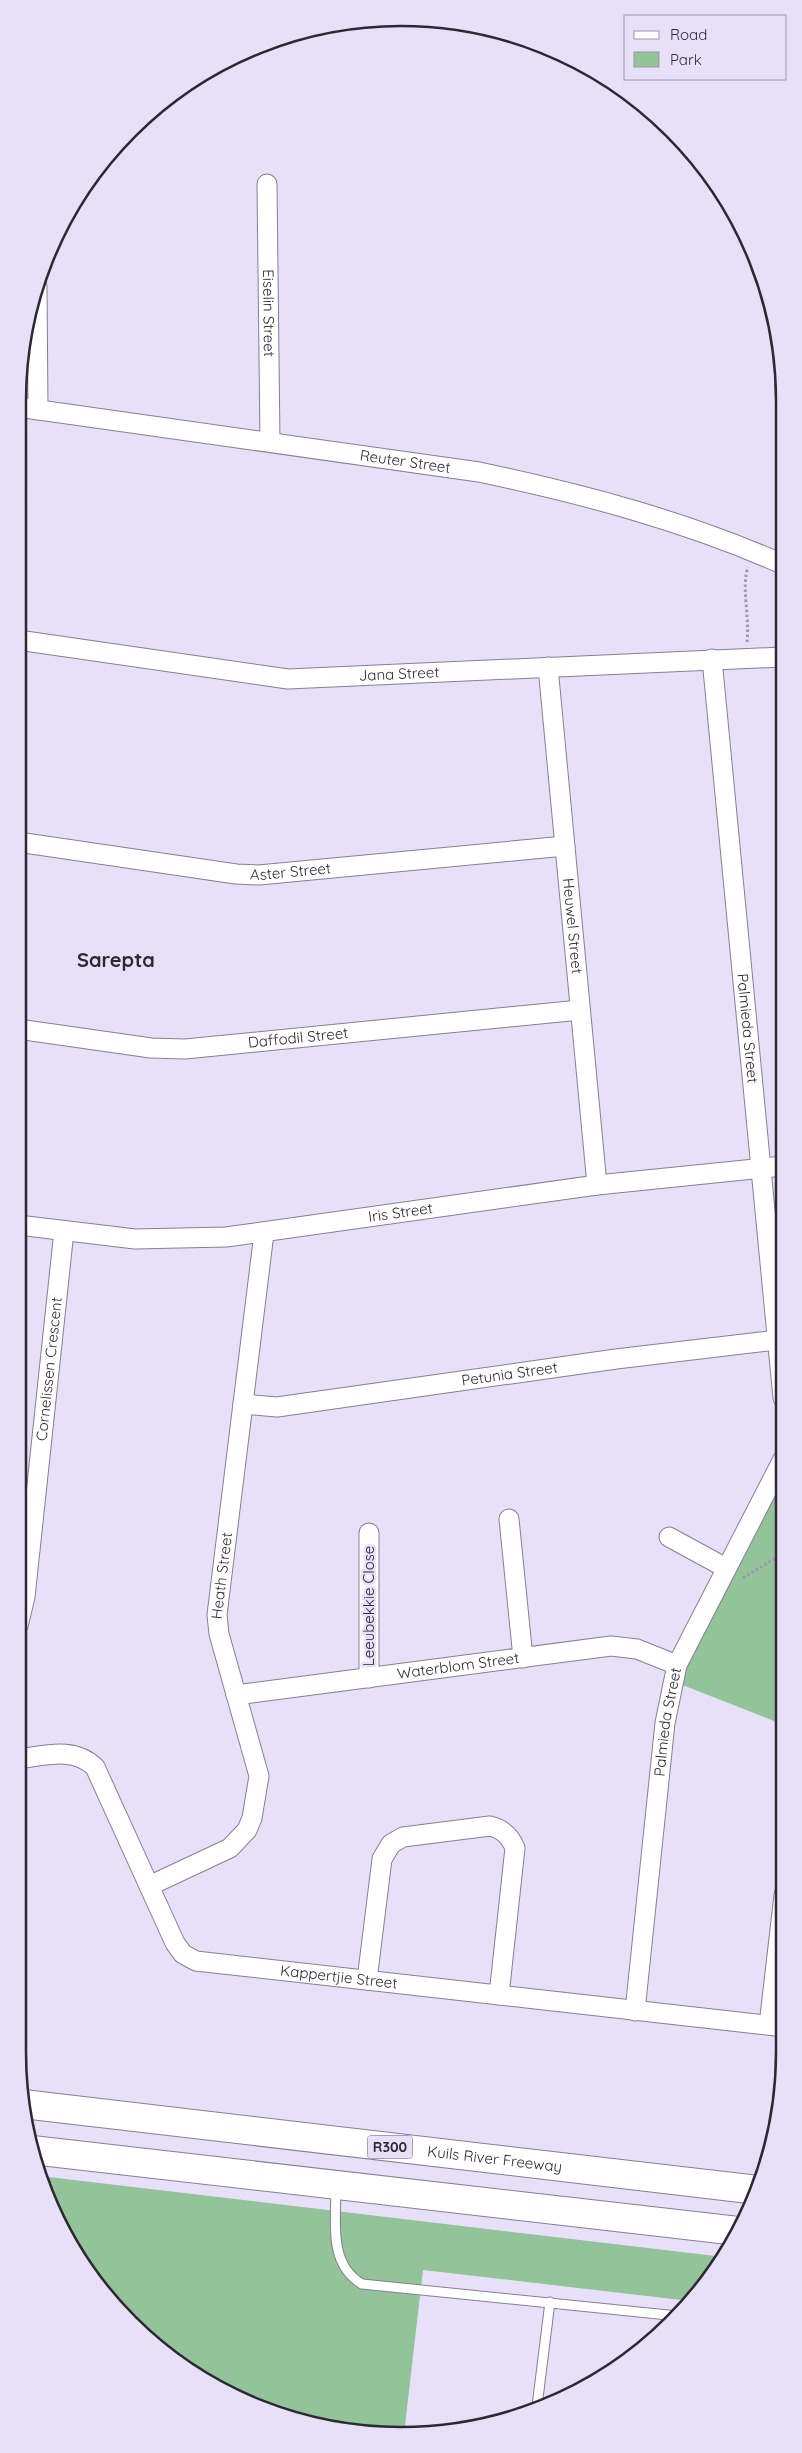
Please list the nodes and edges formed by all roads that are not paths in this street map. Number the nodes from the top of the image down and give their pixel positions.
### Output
1 (267, 184) dead end
2 (37, 311) edge
3 (26, 408) edge
4 (38, 410) junction
5 (270, 442) junction
6 (776, 562) edge
7 (26, 641) edge
8 (776, 657) edge
9 (712, 660) junction
10 (548, 667) junction
11 (26, 843) edge
12 (564, 846) junction
13 (580, 1010) junction
14 (26, 1030) edge
15 (776, 1167) edge
16 (760, 1168) junction
17 (597, 1184) junction
18 (26, 1225) edge
19 (64, 1231) junction
20 (264, 1233) junction
21 (776, 1330) edge
22 (776, 1340) edge
23 (243, 1404) junction
24 (776, 1472) edge
25 (509, 1518) dead end
26 (369, 1534) dead end
27 (669, 1536) dead end
28 (726, 1568) junction
29 (26, 1588) edge
30 (523, 1658) junction
31 (677, 1665) junction
32 (369, 1678) junction
33 (236, 1695) junction
34 (26, 1758) edge
35 (149, 1886) junction
36 (367, 1980) junction
37 (499, 1995) junction
38 (635, 2011) junction
39 (776, 2026) edge
40 (30, 2105) edge
41 (40, 2151) edge
42 (336, 2185) junction
43 (749, 2189) edge
44 (731, 2230) edge
45 (550, 2302) junction
46 (668, 2315) edge
47 (538, 2400) edge

1 - 5 street, Eiselin Street
2 - 4 street
3 - 4 street, Reuter Street
4 - 5 street, Reuter Street
5 - 6 street, Reuter Street
7 - 10 street, Jana Street
8 - 9 street, Jana Street
9 - 10 street, Jana Street
9 - 16 street, Palmieda Street
10 - 12 street, Heuwel Street
11 - 12 street, Aster Street
12 - 13 street, Heuwel Street
13 - 14 street, Daffodil Street
13 - 17 street, Heuwel Street
15 - 16 street, Iris Street
16 - 17 street, Iris Street
16 - 21 street, Palmieda Street
17 - 20 street, Iris Street
18 - 19 street, Iris Street
19 - 20 street, Iris Street
19 - 29 street, Cornelissen Crescent
20 - 23 street, Heath Street
22 - 23 street, Petunia Street
23 - 33 street, Heath Street
24 - 28 street, Palmieda Street
25 - 30 street
26 - 32 street, Leeubekkie Close
27 - 28 street
28 - 31 street, Palmieda Street
30 - 31 street, Waterblom Street
30 - 32 street, Waterblom Street
31 - 38 street, Palmieda Street
32 - 33 street, Waterblom Street
33 - 35 street, Heath Street
34 - 35 street, Kappertjie Street
35 - 36 street, Kappertjie Street
36 - 37 street, Kappertjie Street
36 - 37 street
37 - 38 street, Kappertjie Street
38 - 39 street, Kappertjie Street
40 - 43 highway, Kuils River Freeway / R300
41 - 42 highway
42 - 44 highway
42 - 45 lane
45 - 46 lane
45 - 47 lane

